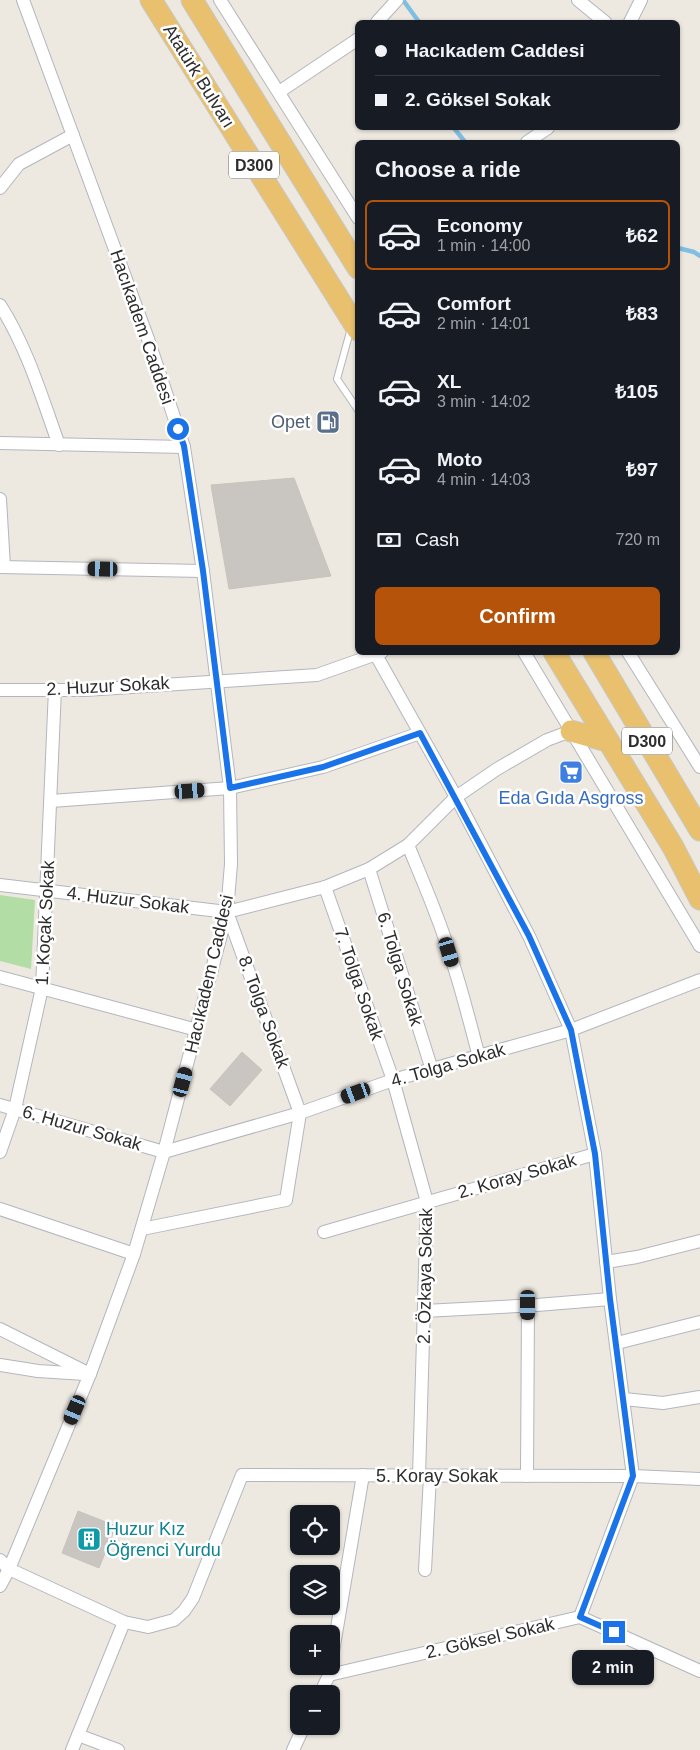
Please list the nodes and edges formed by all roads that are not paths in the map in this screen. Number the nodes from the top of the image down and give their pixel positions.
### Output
1 (23, 0) edge
2 (151, 0) edge
3 (192, 0) edge
4 (220, 0) edge
5 (578, 0) edge
6 (641, 0) edge
7 (395, 2) edge
8 (379, 20) edge
9 (603, 20) edge
10 (631, 20) edge
11 (355, 41) edge
12 (279, 92) junction
13 (545, 130) edge
14 (73, 135) junction
15 (530, 140) edge
16 (0, 188) edge
17 (355, 213) edge
18 (355, 263) edge
19 (2, 314) edge
20 (355, 326) edge
21 (355, 406) edge
22 (0, 444) edge
23 (59, 444) junction
24 (184, 446) junction
25 (0, 499) edge
26 (2, 567) edge
27 (203, 571) junction
28 (376, 655) edge
29 (380, 655) edge
30 (526, 655) edge
31 (556, 655) edge
32 (596, 655) edge
33 (630, 655) edge
34 (217, 680) junction
35 (55, 689) junction
36 (0, 690) edge
37 (572, 731) junction
38 (420, 733) junction
39 (607, 741) junction
40 (700, 768) edge
41 (230, 788) junction
42 (456, 798) junction
43 (51, 801) junction
44 (700, 830) edge
45 (408, 845) junction
46 (369, 869) junction
47 (0, 885) edge
48 (326, 887) junction
49 (47, 890) junction
50 (700, 899) edge
51 (227, 912) junction
52 (700, 946) edge
53 (0, 976) edge
54 (700, 980) edge
55 (42, 988) junction
56 (197, 1030) junction
57 (571, 1030) junction
58 (479, 1057) junction
59 (432, 1070) junction
60 (393, 1080) junction
61 (0, 1105) edge
62 (15, 1109) junction
63 (300, 1113) junction
64 (0, 1152) edge
65 (164, 1152) junction
66 (595, 1154) junction
67 (427, 1202) junction
68 (0, 1209) edge
69 (142, 1229) junction
70 (324, 1232) dead end
71 (700, 1241) edge
72 (134, 1254) junction
73 (606, 1262) junction
74 (610, 1299) junction
75 (528, 1305) junction
76 (424, 1311) junction
77 (700, 1322) edge
78 (0, 1329) edge
79 (616, 1343) junction
80 (0, 1365) edge
81 (90, 1374) junction
82 (700, 1397) edge
83 (624, 1399) junction
84 (363, 1475) junction
85 (424, 1476) junction
86 (526, 1476) junction
87 (633, 1476) junction
88 (700, 1479) edge
89 (4, 1565) edge
90 (425, 1570) dead end
91 (0, 1586) edge
92 (580, 1617) junction
93 (124, 1622) junction
94 (337, 1625) edge
95 (340, 1666) edge
96 (700, 1671) edge
97 (78, 1735) junction
98 (300, 1735) edge
99 (72, 1750) edge
100 (118, 1750) edge
101 (293, 1750) edge

1 - 14 street, Hacıkadem Caddesi
2 - 20 highway, Atatürk Bulvarı / D300
3 - 18 highway, Atatürk Bulvarı / D300
4 - 12 street
5 - 9 street
6 - 10 street
7 - 8 street
11 - 12 street
12 - 17 street
13 - 15 street
14 - 16 street
14 - 24 street, Hacıkadem Caddesi
19 - 23 street
20 - 21 lane
22 - 23 street
23 - 24 street
24 - 27 street, Hacıkadem Caddesi
25 - 26 street
26 - 27 street
27 - 34 street, Hacıkadem Caddesi
28 - 34 street, 2. Huzur Sokak
29 - 38 street
30 - 37 street
31 - 39 highway, D300
32 - 44 highway, D300
33 - 40 street
34 - 35 street, 2. Huzur Sokak
34 - 41 street, Hacıkadem Caddesi
35 - 36 street, 2. Huzur Sokak
35 - 43 street, 1. Koçak Sokak
37 - 39 highway
37 - 42 street
37 - 52 street
38 - 41 street
38 - 42 street
39 - 50 highway, D300
41 - 43 street
41 - 51 street, Hacıkadem Caddesi
42 - 45 street
42 - 57 street
43 - 49 street, 1. Koçak Sokak
45 - 46 street
45 - 58 street
46 - 48 street
46 - 59 street, 6. Tolga Sokak
47 - 49 street, 4. Huzur Sokak
48 - 51 street
48 - 60 street, 7. Tolga Sokak
49 - 51 street, 4. Huzur Sokak
49 - 55 street, 1. Koçak Sokak
51 - 56 street, Hacıkadem Caddesi
51 - 63 street, 8. Tolga Sokak
53 - 55 street
54 - 57 street, 4. Tolga Sokak
55 - 56 street
55 - 62 street, 1. Koçak Sokak
56 - 65 street, Hacıkadem Caddesi
57 - 58 street, 4. Tolga Sokak
57 - 66 street
58 - 59 street, 4. Tolga Sokak
59 - 60 street, 4. Tolga Sokak
60 - 63 street, 4. Tolga Sokak
60 - 67 street, 2. Özkaya Sokak
61 - 62 street, 6. Huzur Sokak
62 - 64 street, 1. Koçak Sokak
62 - 65 street, 6. Huzur Sokak
63 - 65 street, 4. Tolga Sokak
63 - 69 street
65 - 69 street, Hacıkadem Caddesi
66 - 67 street, 2. Koray Sokak
66 - 73 street
67 - 70 street, 2. Koray Sokak
67 - 76 street, 2. Özkaya Sokak
68 - 72 street
69 - 72 street, Hacıkadem Caddesi
71 - 73 street
72 - 81 street, Hacıkadem Caddesi
73 - 74 street
74 - 75 street
74 - 79 street
75 - 76 street
75 - 86 street
76 - 85 street, 2. Özkaya Sokak
77 - 79 street
78 - 81 street
79 - 83 street
80 - 81 street
81 - 89 street, Hacıkadem Caddesi
82 - 83 street
83 - 87 street
84 - 85 street, 5. Koray Sokak
84 - 93 street, 5. Koray Sokak
84 - 94 street
85 - 86 street, 5. Koray Sokak
85 - 90 street, 2. Özkaya Sokak
86 - 87 street, 5. Koray Sokak
87 - 88 street, 5. Koray Sokak
87 - 92 street
89 - 91 street, Hacıkadem Caddesi
89 - 93 street
92 - 95 street, 2. Göksel Sokak
92 - 96 street
93 - 97 street
97 - 99 street
97 - 100 street
98 - 101 street

